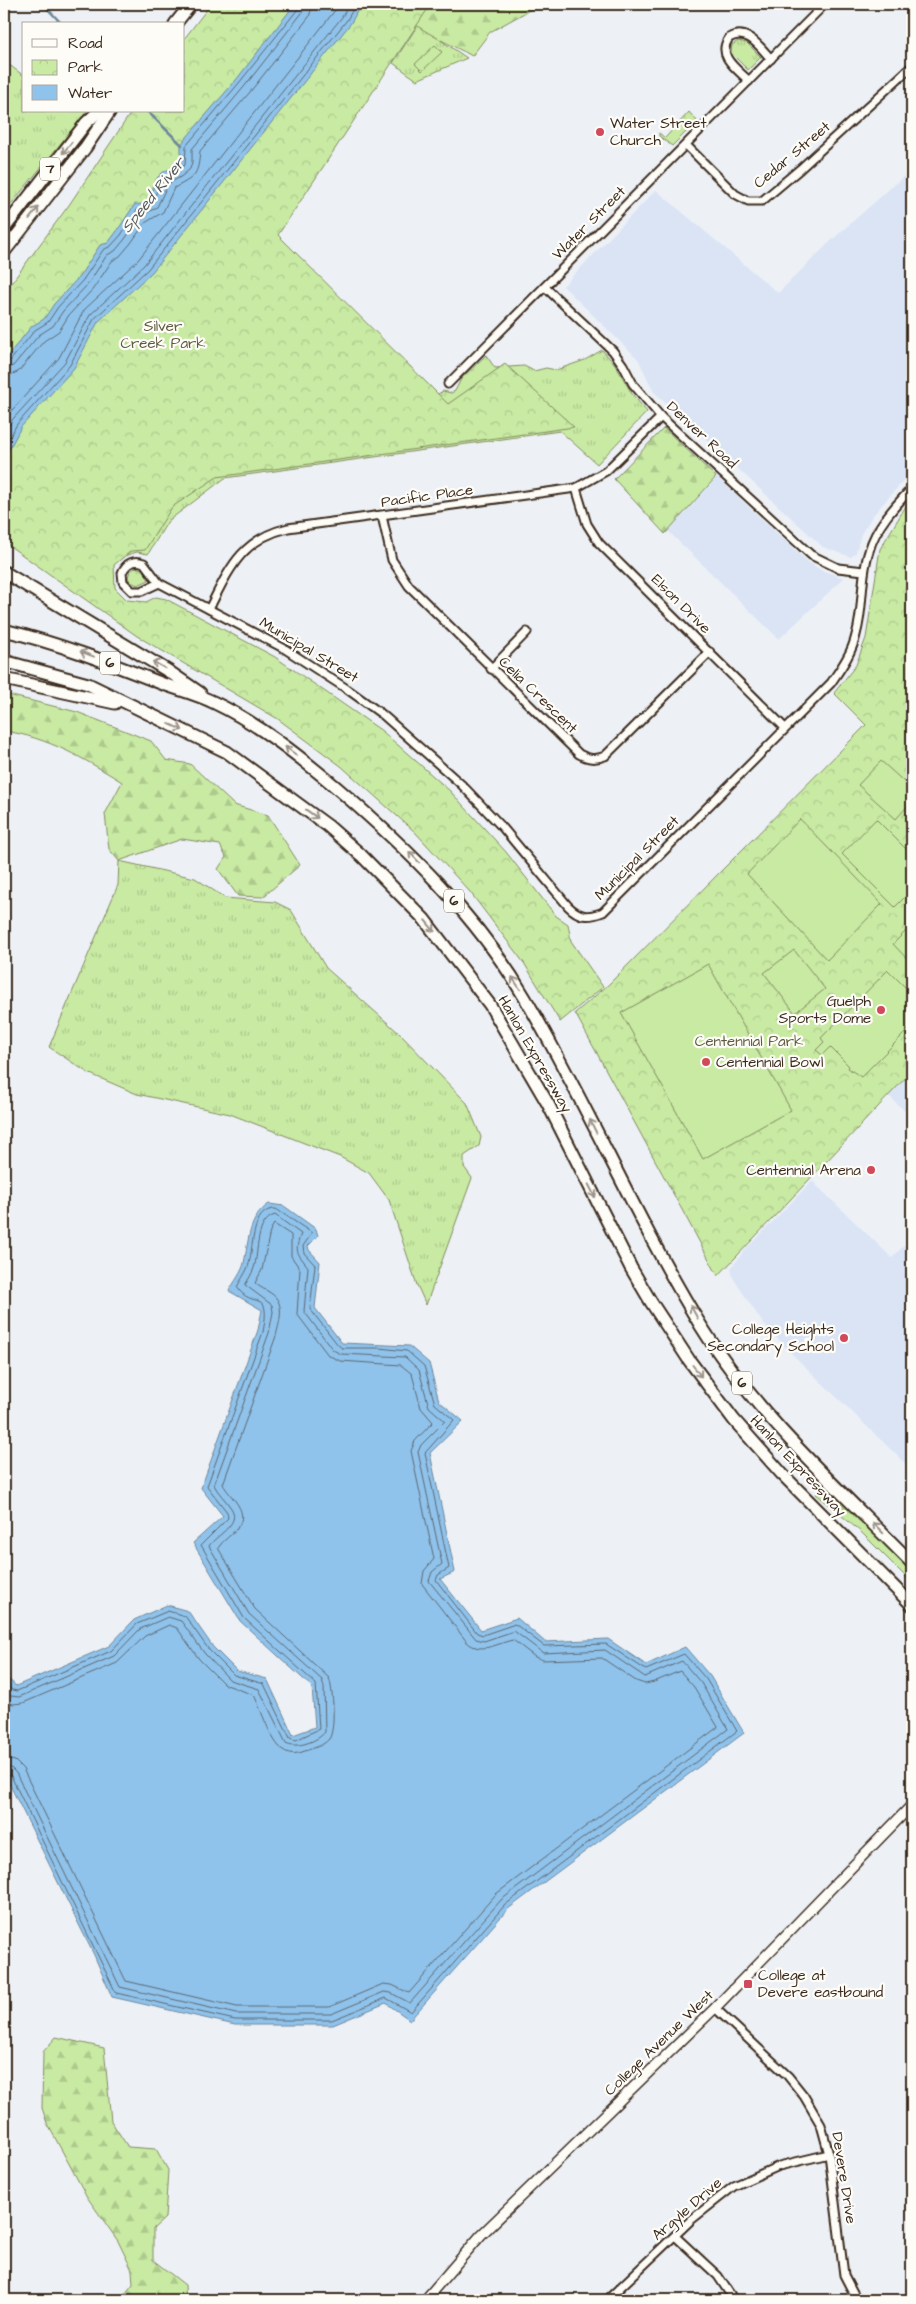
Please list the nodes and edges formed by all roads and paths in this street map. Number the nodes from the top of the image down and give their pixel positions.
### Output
1 (191, 4) edge
2 (825, 4) edge
3 (177, 22) edge
4 (771, 59) junction
5 (912, 66) edge
6 (749, 81) junction
7 (98, 112) edge
8 (109, 112) edge
9 (687, 146) junction
10 (4, 229) edge
11 (4, 252) edge
12 (545, 287) junction
13 (448, 384) dead end
14 (661, 417) junction
15 (576, 488) junction
16 (912, 488) edge
17 (382, 516) junction
18 (864, 571) junction
19 (4, 572) edge
20 (159, 583) junction
21 (209, 609) junction
22 (4, 630) edge
23 (527, 632) dead end
24 (710, 652) junction
25 (4, 661) edge
26 (490, 669) junction
27 (4, 679) edge
28 (214, 702) junction
29 (132, 706) junction
30 (785, 728) junction
31 (912, 1563) edge
32 (912, 1605) edge
33 (912, 1805) edge
34 (715, 2008) junction
35 (829, 2154) junction
36 (676, 2236) junction
37 (425, 2300) edge
38 (607, 2300) edge
39 (734, 2300) edge
40 (857, 2300) edge

1 - 3 main road
2 - 4 street, Water Street
4 - 6 street, Water Street
4 - 6 street
5 - 9 street, Cedar Street
6 - 9 street, Water Street
7 -> 10 main road, 7
11 -> 8 main road, 7
9 - 12 street, Water Street
12 - 13 street, Water Street
12 - 14 street, Denver Road
14 - 15 street, Pacific Place
14 - 18 street, Denver Road
15 - 17 street, Pacific Place
15 - 24 street, Elson Drive
16 - 18 street, Municipal Street
17 - 21 street, Pacific Place
17 - 26 street, Celia Crescent
18 - 30 street, Municipal Street
28 -> 19 main road
20 - 20 street, Municipal Street
20 - 21 street, Municipal Street
21 - 30 street, Municipal Street
28 -> 22 main road, Hanlon Expressway / 6
23 - 26 street
24 - 26 street, Celia Crescent
24 - 30 street, Elson Drive
25 - 29 main road, Hanlon Expressway / 6
27 - 29 main road
31 -> 28 main road, Hanlon Expressway / 6
29 -> 32 main road, Hanlon Expressway / 6
33 - 34 street, College Avenue West
34 - 35 street, Devere Drive
34 - 37 street, College Avenue West
35 - 36 street, Argyle Drive
35 - 40 street, Devere Drive
36 - 38 street, Argyle Drive
36 - 39 street

